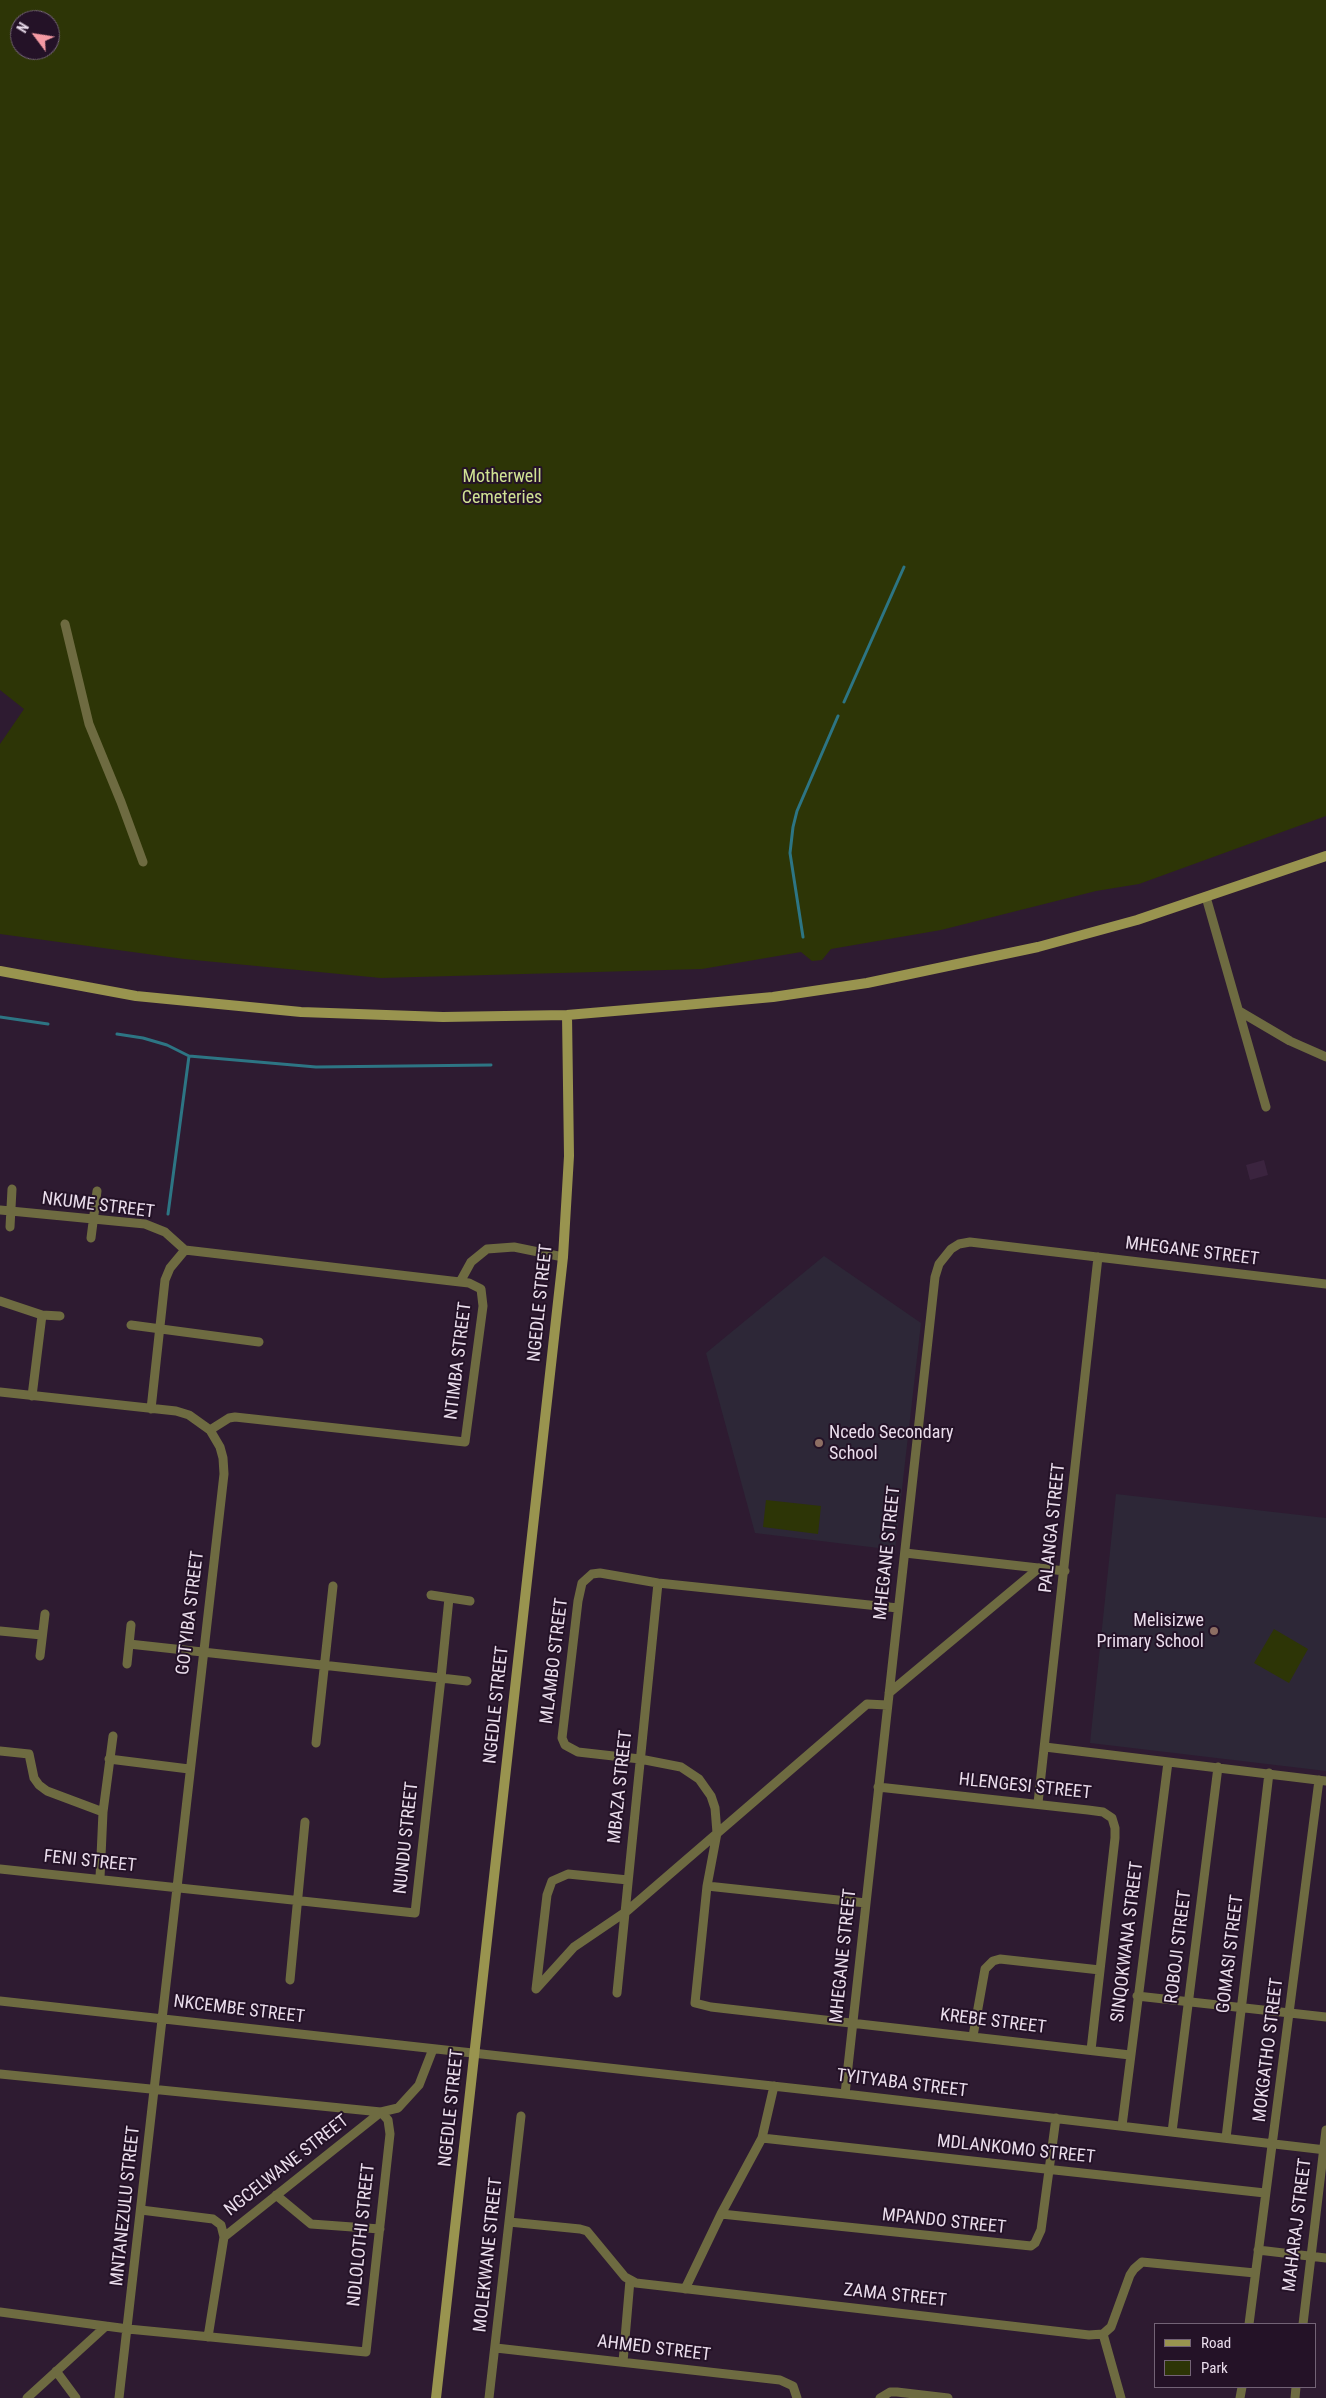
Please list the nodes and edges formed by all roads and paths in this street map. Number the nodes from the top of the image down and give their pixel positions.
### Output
1 (64, 624) dead end
2 (1326, 856) edge
3 (143, 862) dead end
4 (1206, 897) junction
5 (0, 971) edge
6 (1239, 1011) junction
7 (567, 1015) junction
8 (1326, 1057) edge
9 (1266, 1107) dead end
10 (12, 1189) dead end
11 (97, 1192) dead end
12 (0, 1210) edge
13 (10, 1212) junction
14 (92, 1219) junction
15 (10, 1227) dead end
16 (91, 1238) dead end
17 (185, 1250) junction
18 (563, 1257) junction
19 (1098, 1257) junction
20 (460, 1282) junction
21 (1326, 1284) edge
22 (0, 1301) edge
23 (42, 1315) junction
24 (60, 1316) dead end
25 (131, 1324) dead end
26 (160, 1329) junction
27 (259, 1342) dead end
28 (0, 1392) edge
29 (32, 1396) junction
30 (151, 1409) junction
31 (210, 1430) junction
32 (905, 1553) junction
33 (1039, 1568) junction
34 (1065, 1571) junction
35 (658, 1583) junction
36 (332, 1586) dead end
37 (431, 1596) dead end
38 (449, 1598) junction
39 (470, 1601) dead end
40 (898, 1608) junction
41 (45, 1614) dead end
42 (131, 1625) dead end
43 (0, 1632) edge
44 (42, 1635) junction
45 (129, 1644) junction
46 (202, 1652) junction
47 (40, 1656) dead end
48 (127, 1664) dead end
49 (322, 1665) junction
50 (441, 1678) junction
51 (467, 1681) dead end
52 (889, 1693) junction
53 (887, 1705) junction
54 (113, 1736) dead end
55 (316, 1743) dead end
56 (1045, 1748) junction
57 (0, 1751) edge
58 (109, 1759) junction
59 (640, 1759) junction
60 (1168, 1762) junction
61 (1218, 1767) junction
62 (189, 1769) junction
63 (1269, 1773) junction
64 (1323, 1781) edge
65 (878, 1787) junction
66 (1038, 1803) junction
67 (103, 1812) junction
68 (305, 1822) dead end
69 (717, 1833) junction
70 (0, 1868) edge
71 (100, 1878) junction
72 (628, 1880) junction
73 (707, 1886) junction
74 (176, 1889) junction
75 (296, 1902) junction
76 (866, 1903) junction
77 (627, 1911) junction
78 (1100, 1970) junction
79 (290, 1980) dead end
80 (617, 1993) dead end
81 (1138, 1996) junction
82 (0, 2000) edge
83 (1188, 2001) junction
84 (1241, 2008) junction
85 (1290, 2014) junction
86 (1326, 2017) edge
87 (164, 2018) junction
88 (852, 2022) junction
89 (973, 2036) junction
90 (433, 2049) junction
91 (1091, 2050) junction
92 (474, 2054) junction
93 (1130, 2055) junction
94 (0, 2074) edge
95 (774, 2086) junction
96 (155, 2090) junction
97 (845, 2094) junction
98 (381, 2112) junction
99 (521, 2116) dead end
100 (1056, 2118) junction
101 (1122, 2126) junction
102 (1326, 2130) edge
103 (1172, 2132) junction
104 (762, 2138) junction
105 (1226, 2138) junction
106 (1274, 2144) junction
107 (1325, 2150) edge
108 (1047, 2171) junction
109 (1265, 2193) junction
110 (276, 2196) junction
111 (141, 2210) junction
112 (721, 2214) junction
113 (510, 2222) junction
114 (380, 2229) junction
115 (224, 2237) junction
116 (1258, 2250) junction
117 (1311, 2256) junction
118 (1326, 2258) edge
119 (1255, 2273) junction
120 (630, 2280) junction
121 (685, 2289) junction
122 (0, 2312) edge
123 (1249, 2323) edge
124 (1303, 2323) edge
125 (106, 2326) junction
126 (128, 2329) junction
127 (1103, 2334) junction
128 (208, 2337) junction
129 (496, 2348) junction
130 (623, 2362) junction
131 (56, 2371) junction
132 (27, 2398) edge
133 (76, 2398) edge
134 (120, 2398) edge
135 (436, 2398) edge
136 (489, 2398) edge
137 (797, 2398) edge
138 (880, 2398) edge
139 (948, 2398) edge
140 (1121, 2398) edge

1 - 3 street
2 - 4 street
4 - 6 street
4 - 7 street
5 - 7 street
6 - 8 street
6 - 9 street
7 - 18 street, NGEDLE STREET
10 - 13 street
11 - 14 street
12 - 13 street, NKUME STREET
13 - 14 street, NKUME STREET
13 - 15 street
14 - 16 street
14 - 17 street, NKUME STREET
17 - 20 street, NTIMBA STREET
17 - 26 street
18 - 20 street
18 - 92 street, NGEDLE STREET
19 - 21 street, MHEGANE STREET
19 - 32 street, MHEGANE STREET
19 - 34 street, PALANGA STREET
20 - 31 street, NTIMBA STREET
22 - 23 street
23 - 24 street
23 - 29 street
25 - 26 street
26 - 27 street
26 - 30 street
28 - 29 street, GOTYIBA STREET
29 - 30 street, GOTYIBA STREET
30 - 31 street, GOTYIBA STREET
31 - 46 street, GOTYIBA STREET
32 - 33 street
32 - 40 street, MHEGANE STREET
33 - 34 street
33 - 52 street
34 - 56 street, PALANGA STREET
35 - 40 street, MLAMBO STREET
35 - 59 street, MBAZA STREET
35 - 59 street, MLAMBO STREET
36 - 49 street
37 - 38 street
38 - 39 street
38 - 50 street, NUNDU STREET
40 - 52 street, MHEGANE STREET
41 - 44 street
42 - 45 street
43 - 44 street
44 - 47 street
45 - 46 street
45 - 48 street
46 - 49 street
46 - 62 street, GOTYIBA STREET
49 - 50 street
49 - 55 street
50 - 51 street
50 - 75 street, NUNDU STREET
52 - 53 street, MHEGANE STREET
53 - 65 street, MHEGANE STREET
53 - 69 street
54 - 58 street
56 - 60 street
56 - 66 street, PALANGA STREET
57 - 67 street
58 - 62 street
58 - 67 street
59 - 69 street, MLAMBO STREET
59 - 72 street, MBAZA STREET
60 - 61 street
60 - 81 street, SINQOKWANA STREET
61 - 63 street
61 - 83 street, ROBOJI STREET
62 - 74 street, GOTYIBA STREET
63 - 64 street
63 - 84 street, GOMASI STREET
64 - 85 street, MOKGATHO STREET
65 - 66 street, HLENGESI STREET
65 - 76 street, MHEGANE STREET
66 - 78 street, HLENGESI STREET
67 - 71 street
68 - 75 street
69 - 73 street, MLAMBO STREET
69 - 77 street
70 - 71 street, FENI STREET
71 - 74 street, FENI STREET
72 - 77 street, MBAZA STREET
72 - 77 street
73 - 76 street
73 - 88 street, MLAMBO STREET
74 - 75 street, NUNDU STREET
74 - 87 street, GOTYIBA STREET
75 - 79 street
76 - 88 street, MHEGANE STREET
77 - 80 street, MBAZA STREET
78 - 89 street
78 - 91 street, HLENGESI STREET
81 - 83 street
81 - 93 street, SINQOKWANA STREET
82 - 87 street, NKCEMBE STREET
83 - 84 street
83 - 103 street, ROBOJI STREET
84 - 85 street
84 - 105 street, GOMASI STREET
85 - 86 street
85 - 106 street, MOKGATHO STREET
87 - 90 street, NKCEMBE STREET
87 - 96 street, MNTANEZULU STREET
88 - 89 street, KREBE STREET
88 - 97 street, MHEGANE STREET
89 - 91 street, KREBE STREET
90 - 92 street, NKCEMBE STREET
90 - 98 street, NGCELWANE STREET
91 - 93 street, KREBE STREET
92 - 95 street, TYITYABA STREET
92 - 135 street, NGEDLE STREET
93 - 101 street, SINQOKWANA STREET
94 - 96 street
95 - 97 street, TYITYABA STREET
95 - 104 street
96 - 98 street
96 - 111 street, MNTANEZULU STREET
97 - 100 street, TYITYABA STREET
98 - 110 street, NGCELWANE STREET
98 - 114 street, NDLOLOTHI STREET
99 - 113 street, MOLEKWANE STREET
100 - 101 street, TYITYABA STREET
100 - 108 street, MPANDO STREET
101 - 103 street, TYITYABA STREET
102 - 107 street, MAHARAJ STREET
103 - 105 street, TYITYABA STREET
104 - 108 street, MDLANKOMO STREET
104 - 112 street
105 - 106 street, TYITYABA STREET
106 - 107 street, TYITYABA STREET
106 - 109 street, MOKGATHO STREET
107 - 117 street, MAHARAJ STREET
108 - 109 street, MDLANKOMO STREET
108 - 112 street, MPANDO STREET
109 - 116 street, MOKGATHO STREET
110 - 114 street
110 - 115 street, NGCELWANE STREET
111 - 115 street
111 - 126 street, MNTANEZULU STREET
112 - 121 street
113 - 120 street
113 - 129 street, MOLEKWANE STREET
114 - 128 street, NDLOLOTHI STREET
115 - 128 street, NGCELWANE STREET
116 - 117 street
116 - 119 street, MOKGATHO STREET
117 - 118 street
117 - 124 street, MAHARAJ STREET
119 - 123 street, MOKGATHO STREET
119 - 127 street
120 - 121 street, ZAMA STREET
120 - 130 street
121 - 127 street, ZAMA STREET
122 - 125 street, NDLOLOTHI STREET
125 - 126 street, NDLOLOTHI STREET
125 - 131 street
126 - 128 street, NDLOLOTHI STREET
126 - 134 street, MNTANEZULU STREET
127 - 140 street
129 - 130 street, AHMED STREET
129 - 136 street, MOLEKWANE STREET
130 - 137 street, AHMED STREET
131 - 132 street
131 - 133 street
138 - 139 street

